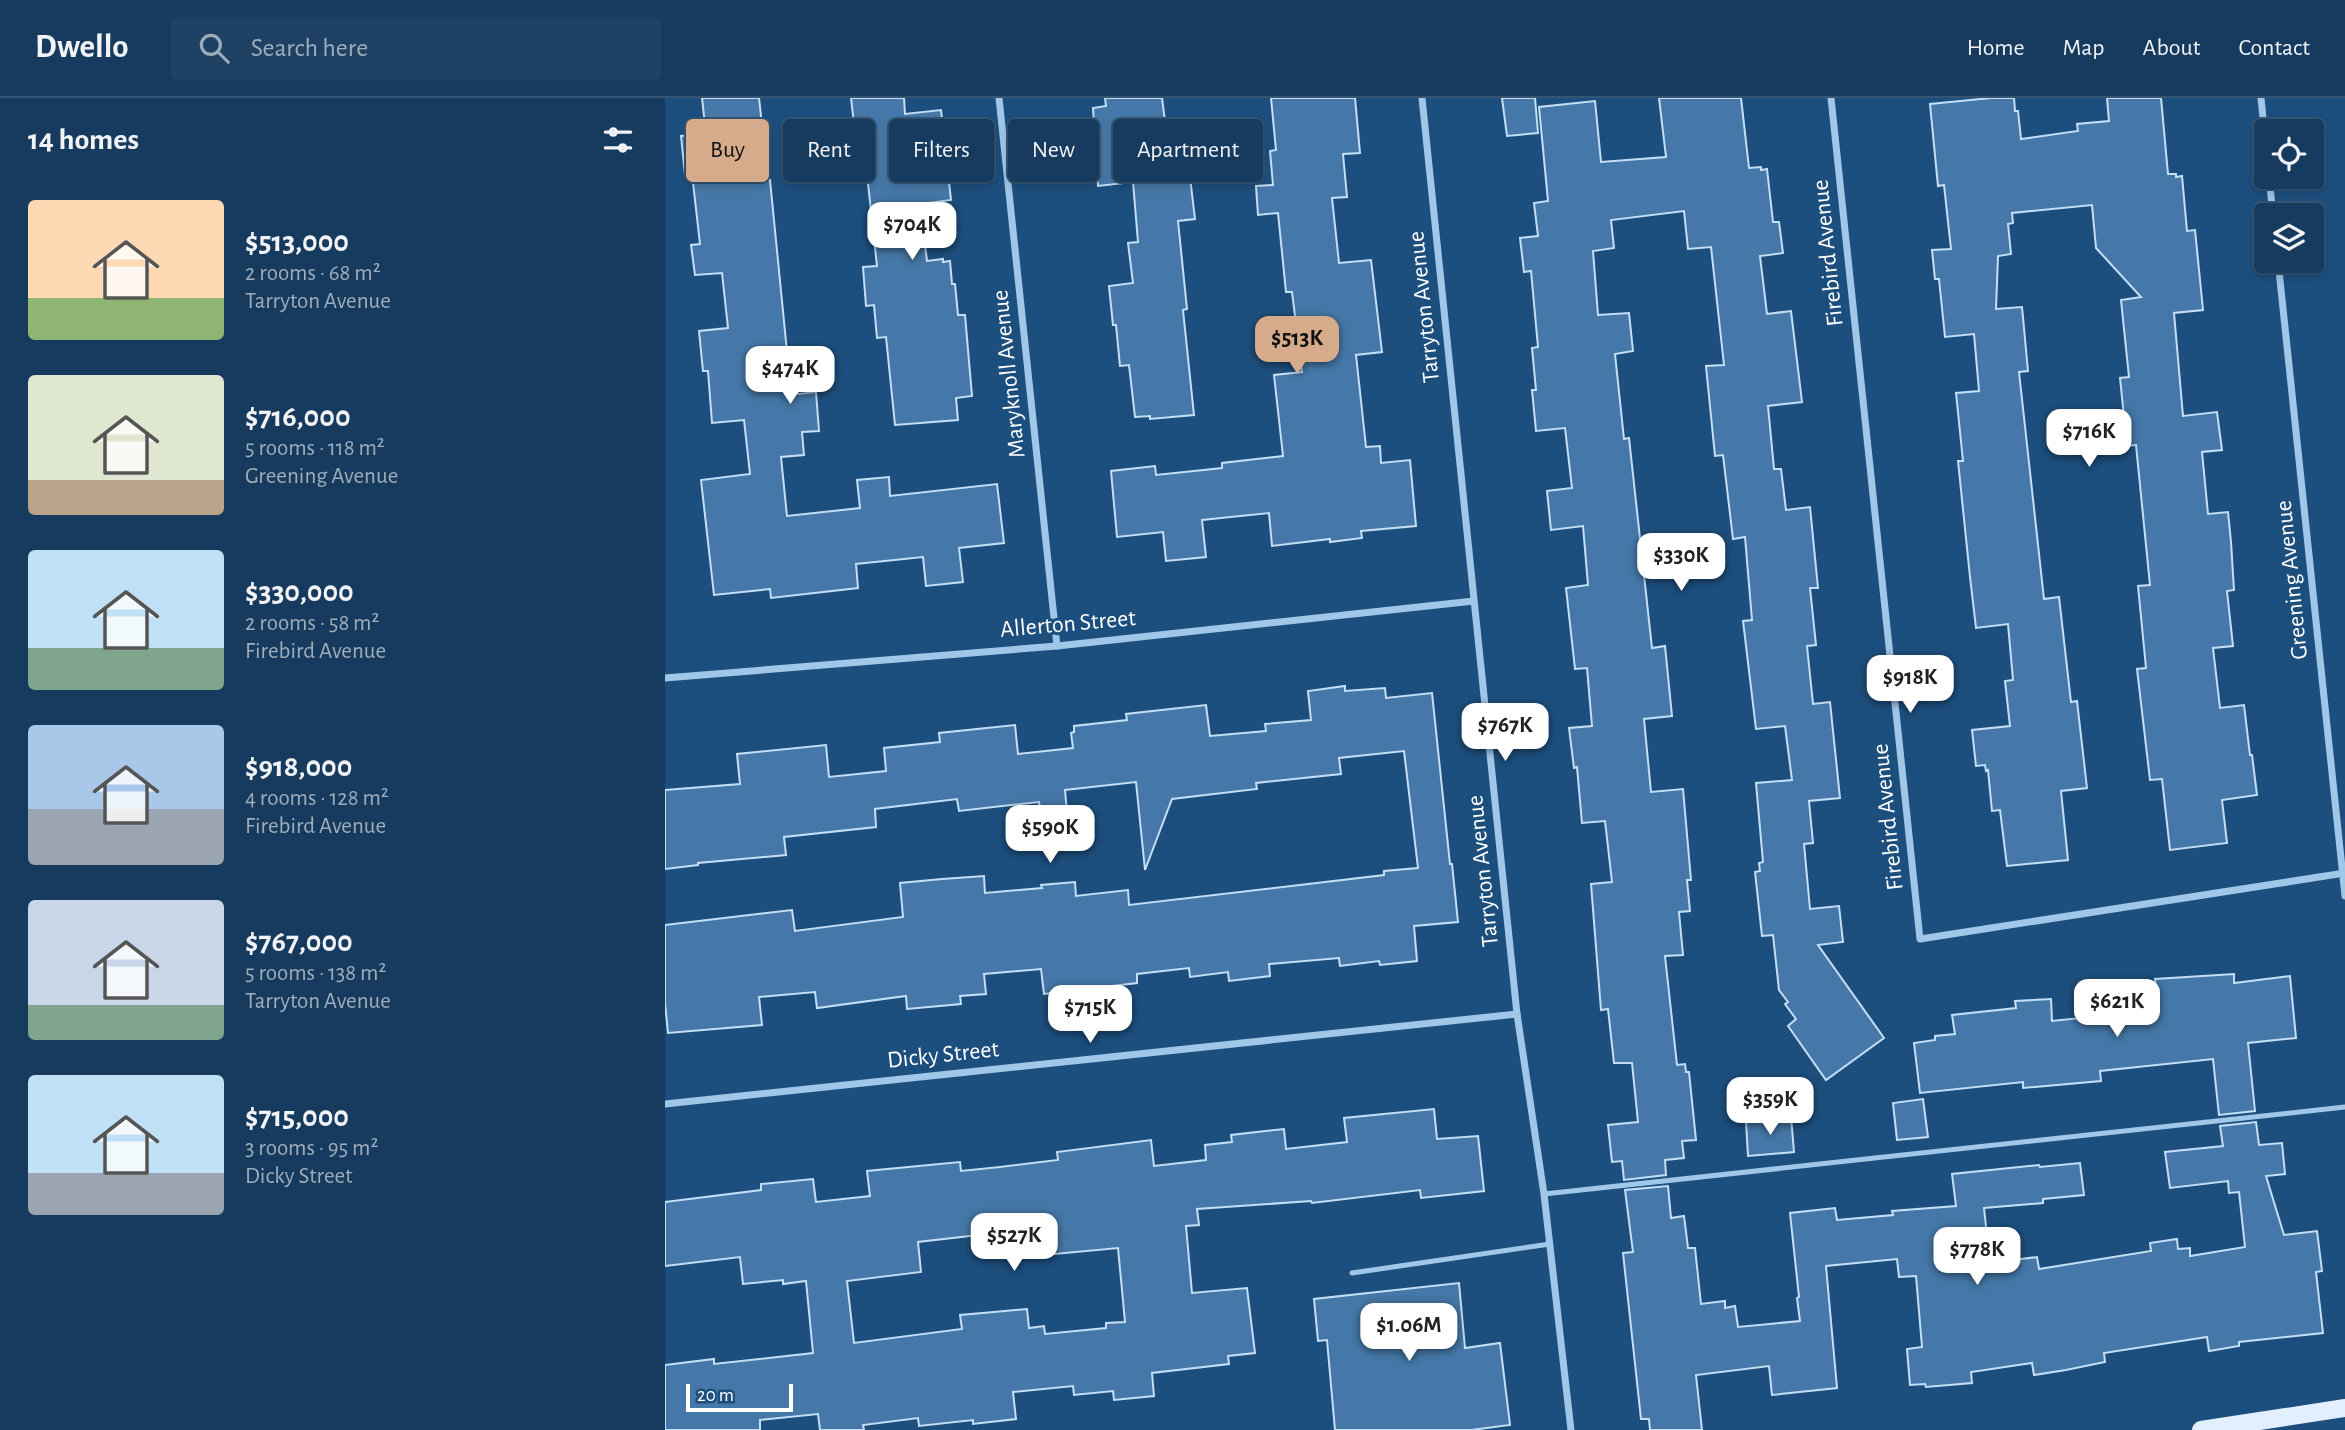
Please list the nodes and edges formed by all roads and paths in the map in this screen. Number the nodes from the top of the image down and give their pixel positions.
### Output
1 (999, 98) edge
2 (1422, 98) edge
3 (1831, 98) edge
4 (2261, 98) edge
5 (2263, 119) edge
6 (2279, 273) edge
7 (1473, 601) junction
8 (1057, 646) junction
9 (665, 678) edge
10 (2344, 874) edge
11 (2345, 896) edge
12 (1517, 1014) junction
13 (665, 1104) edge
14 (2345, 1107) edge
15 (1544, 1194) junction
16 (1550, 1244) junction
17 (1352, 1273) dead end
18 (2345, 1408) edge
19 (1571, 1430) edge
20 (2201, 1430) edge

1 - 8 street, Maryknoll Avenue
2 - 7 street, Tarryton Avenue
3 - 10 street, Firebird Avenue
4 - 5 street
6 - 10 street, Greening Avenue
7 - 8 street, Allerton Street
7 - 12 street, Tarryton Avenue
8 - 9 street, Allerton Street
10 - 11 street, Greening Avenue
12 - 13 street, Dicky Street
12 - 15 street, Tarryton Avenue
14 - 15 lane
15 - 16 street, Tarryton Avenue
16 - 17 lane
16 - 19 street, Tarryton Avenue
18 - 20 main road

